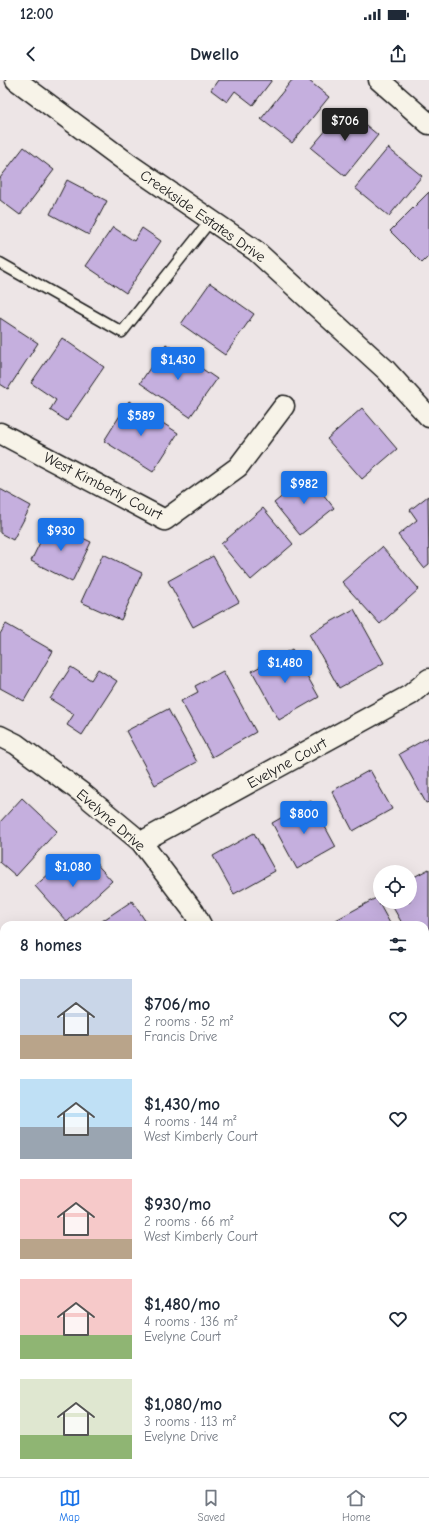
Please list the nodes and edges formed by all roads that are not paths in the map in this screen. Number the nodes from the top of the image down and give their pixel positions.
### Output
1 (16, 80) edge
2 (379, 80) edge
3 (429, 124) edge
4 (210, 220) junction
5 (0, 263) edge
6 (284, 406) dead end
7 (429, 416) edge
8 (0, 433) edge
9 (429, 679) edge
10 (0, 736) edge
11 (141, 842) junction
12 (199, 921) edge

1 - 4 street, Creekside Estates Drive
2 - 3 street
4 - 5 lane
4 - 7 street, Creekside Estates Drive
6 - 8 street, West Kimberly Court
9 - 11 street, Evelyne Court
10 - 11 street, Evelyne Drive
11 - 12 street, Evelyne Drive

